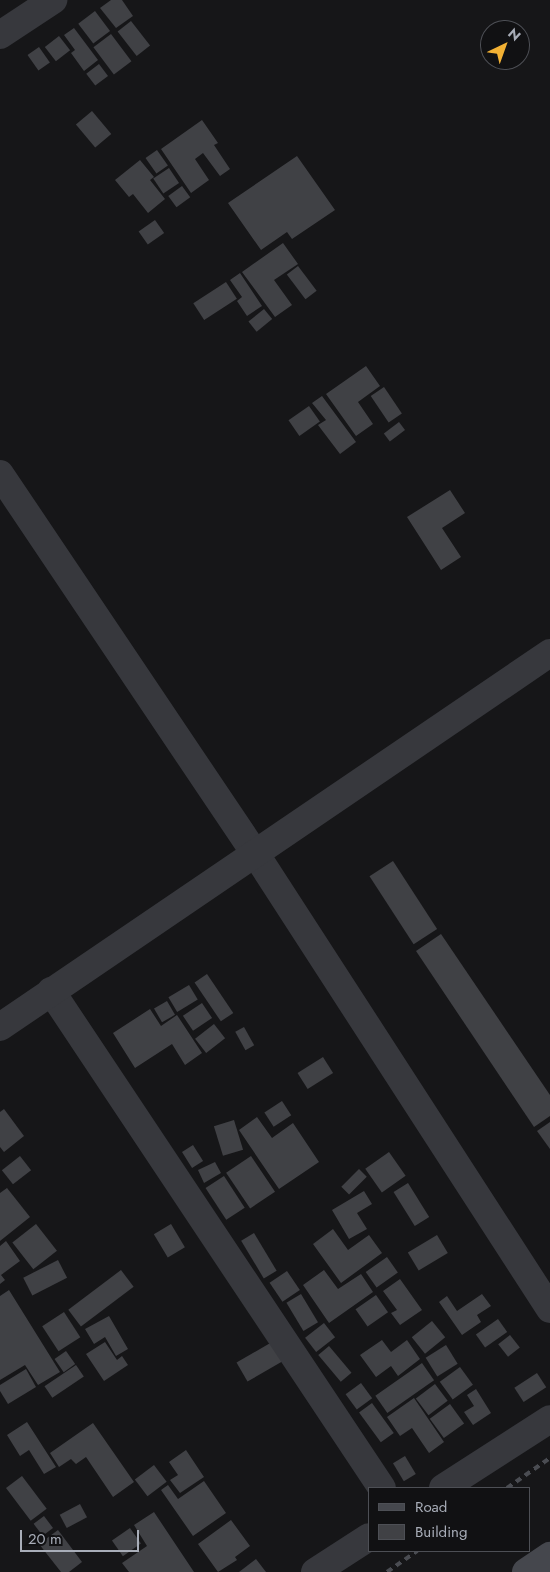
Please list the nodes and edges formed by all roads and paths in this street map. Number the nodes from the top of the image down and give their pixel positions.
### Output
1 (53, 0) edge
2 (0, 35) edge
3 (0, 474) edge
4 (550, 653) edge
5 (255, 853) junction
6 (51, 991) junction
7 (0, 1027) edge
8 (550, 1309) edge
9 (550, 1419) edge
10 (381, 1487) edge
11 (445, 1487) edge
12 (368, 1538) edge
13 (550, 1556) edge
14 (315, 1572) edge
15 (526, 1572) edge

1 - 2 street
3 - 5 street
4 - 5 street
5 - 6 street
5 - 8 street
6 - 7 street
6 - 10 street
9 - 11 street
12 - 14 street
13 - 15 street

